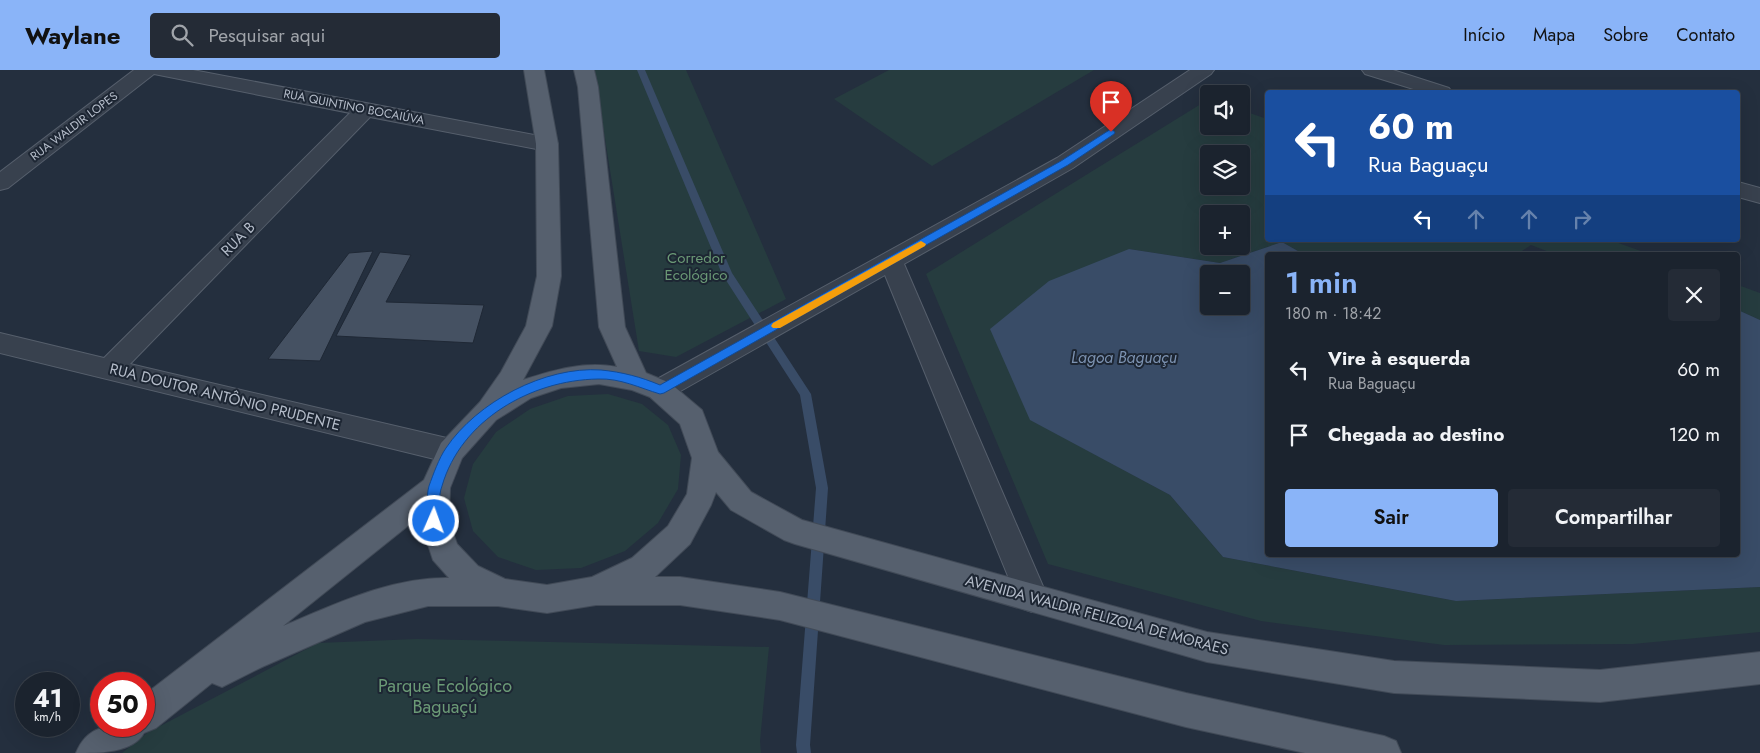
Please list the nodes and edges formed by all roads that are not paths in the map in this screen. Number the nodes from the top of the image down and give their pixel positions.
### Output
1 (147, 70) edge
2 (161, 70) edge
3 (534, 70) edge
4 (584, 70) edge
5 (1204, 70) edge
6 (1372, 70) edge
7 (1436, 90) edge
8 (366, 109) junction
9 (547, 144) junction
10 (0, 183) edge
11 (1740, 190) edge
12 (1760, 196) edge
13 (891, 261) junction
14 (0, 342) edge
15 (110, 369) junction
16 (648, 385) junction
17 (486, 412) junction
18 (450, 451) junction
19 (706, 458) junction
20 (435, 488) junction
21 (596, 591) junction
22 (502, 593) junction
23 (1032, 598) junction
24 (1760, 668) edge
25 (155, 708) edge
26 (155, 708) edge
27 (115, 737) edge
28 (93, 753) edge
29 (1384, 753) edge

1 - 10 street, RUA WALDIR LOPES
2 - 8 street, RUA QUINTINO BOCAIÚVA
3 - 9 main road
4 - 16 main road
5 - 13 street
6 - 7 street
8 - 9 street, RUA QUINTINO BOCAIÚVA
8 - 15 street, RUA B
9 - 17 main road
11 - 12 street
13 - 16 street
13 - 23 street
14 - 15 street, RUA DOUTOR ANTÔNIO PRUDENTE
15 - 18 street, RUA DOUTOR ANTÔNIO PRUDENTE
16 - 17 main road
16 - 19 main road
17 - 18 main road
18 - 20 main road
19 - 21 main road
19 - 23 main road, AVENIDA WALDIR FELIZOLA DE MORAES
20 - 22 main road
20 - 25 main road
21 - 22 main road
21 - 29 main road
22 - 26 main road
23 - 24 main road, AVENIDA WALDIR FELIZOLA DE MORAES
27 - 28 main road

